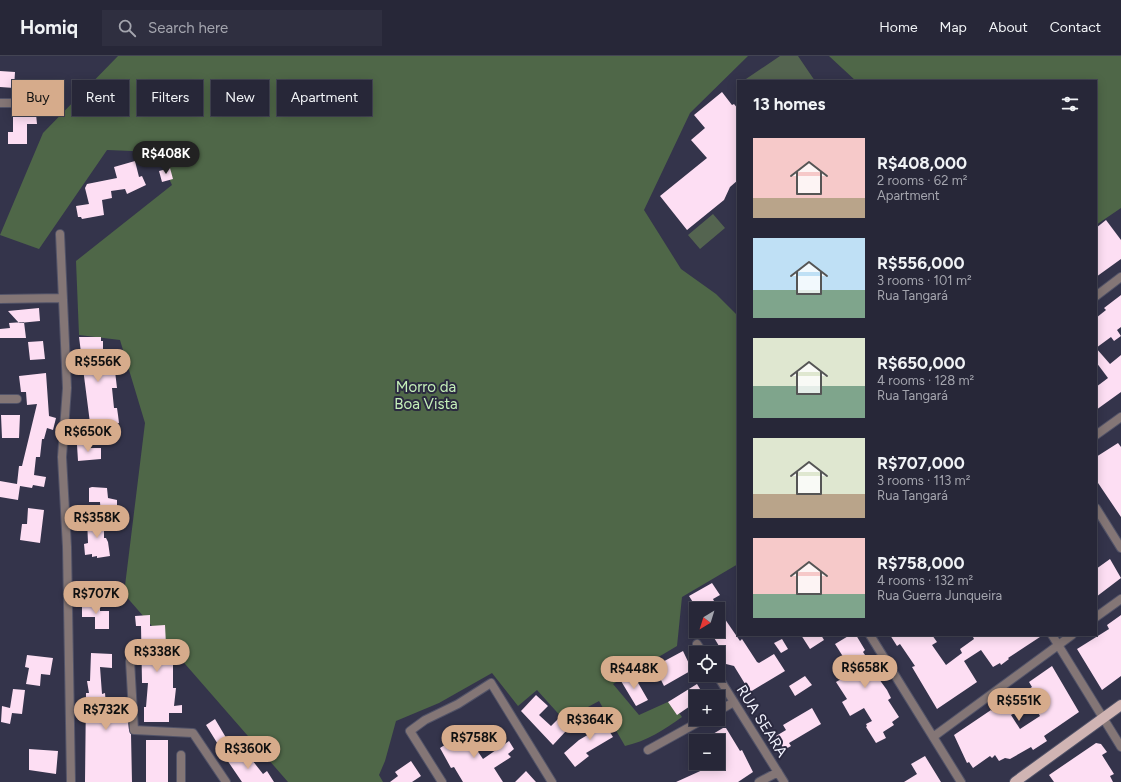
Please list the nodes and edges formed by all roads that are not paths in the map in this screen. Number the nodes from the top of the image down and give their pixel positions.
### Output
1 (0, 103) edge
2 (12, 103) edge
3 (60, 234) dead end
4 (1121, 277) edge
5 (1097, 295) edge
6 (62, 298) junction
7 (0, 300) edge
8 (0, 399) edge
9 (17, 399) dead end
10 (1121, 417) edge
11 (1097, 434) edge
12 (1097, 510) edge
13 (1121, 548) edge
14 (1121, 599) edge
15 (1097, 617) edge
16 (871, 636) edge
17 (1053, 636) edge
18 (1071, 636) edge
19 (1058, 645) junction
20 (130, 662) dead end
21 (721, 682) edge
22 (734, 702) junction
23 (1121, 705) edge
24 (725, 707) edge
25 (1103, 718) junction
26 (691, 726) edge
27 (933, 737) junction
28 (1121, 747) edge
29 (648, 750) dead end
30 (181, 755) dead end
31 (778, 772) junction
32 (71, 782) edge
33 (182, 782) edge
34 (226, 782) edge
35 (442, 782) edge
36 (552, 782) edge
37 (759, 782) edge
38 (784, 782) edge
39 (961, 782) edge
40 (1015, 782) edge

1 - 2 street
3 - 6 street
4 - 5 street
6 - 7 street
6 - 32 street
8 - 9 street
10 - 11 street
12 - 13 street
14 - 15 street
16 - 27 street
17 - 19 street
18 - 19 street
19 - 25 street
19 - 27 street
20 - 34 street
21 - 22 street, RUA SEARA
22 - 24 street
22 - 31 street, RUA SEARA
23 - 25 main road
25 - 28 street
25 - 40 main road
26 - 29 street
27 - 39 street
30 - 33 street
31 - 37 street
31 - 38 street, RUA SEARA
35 - 36 street

